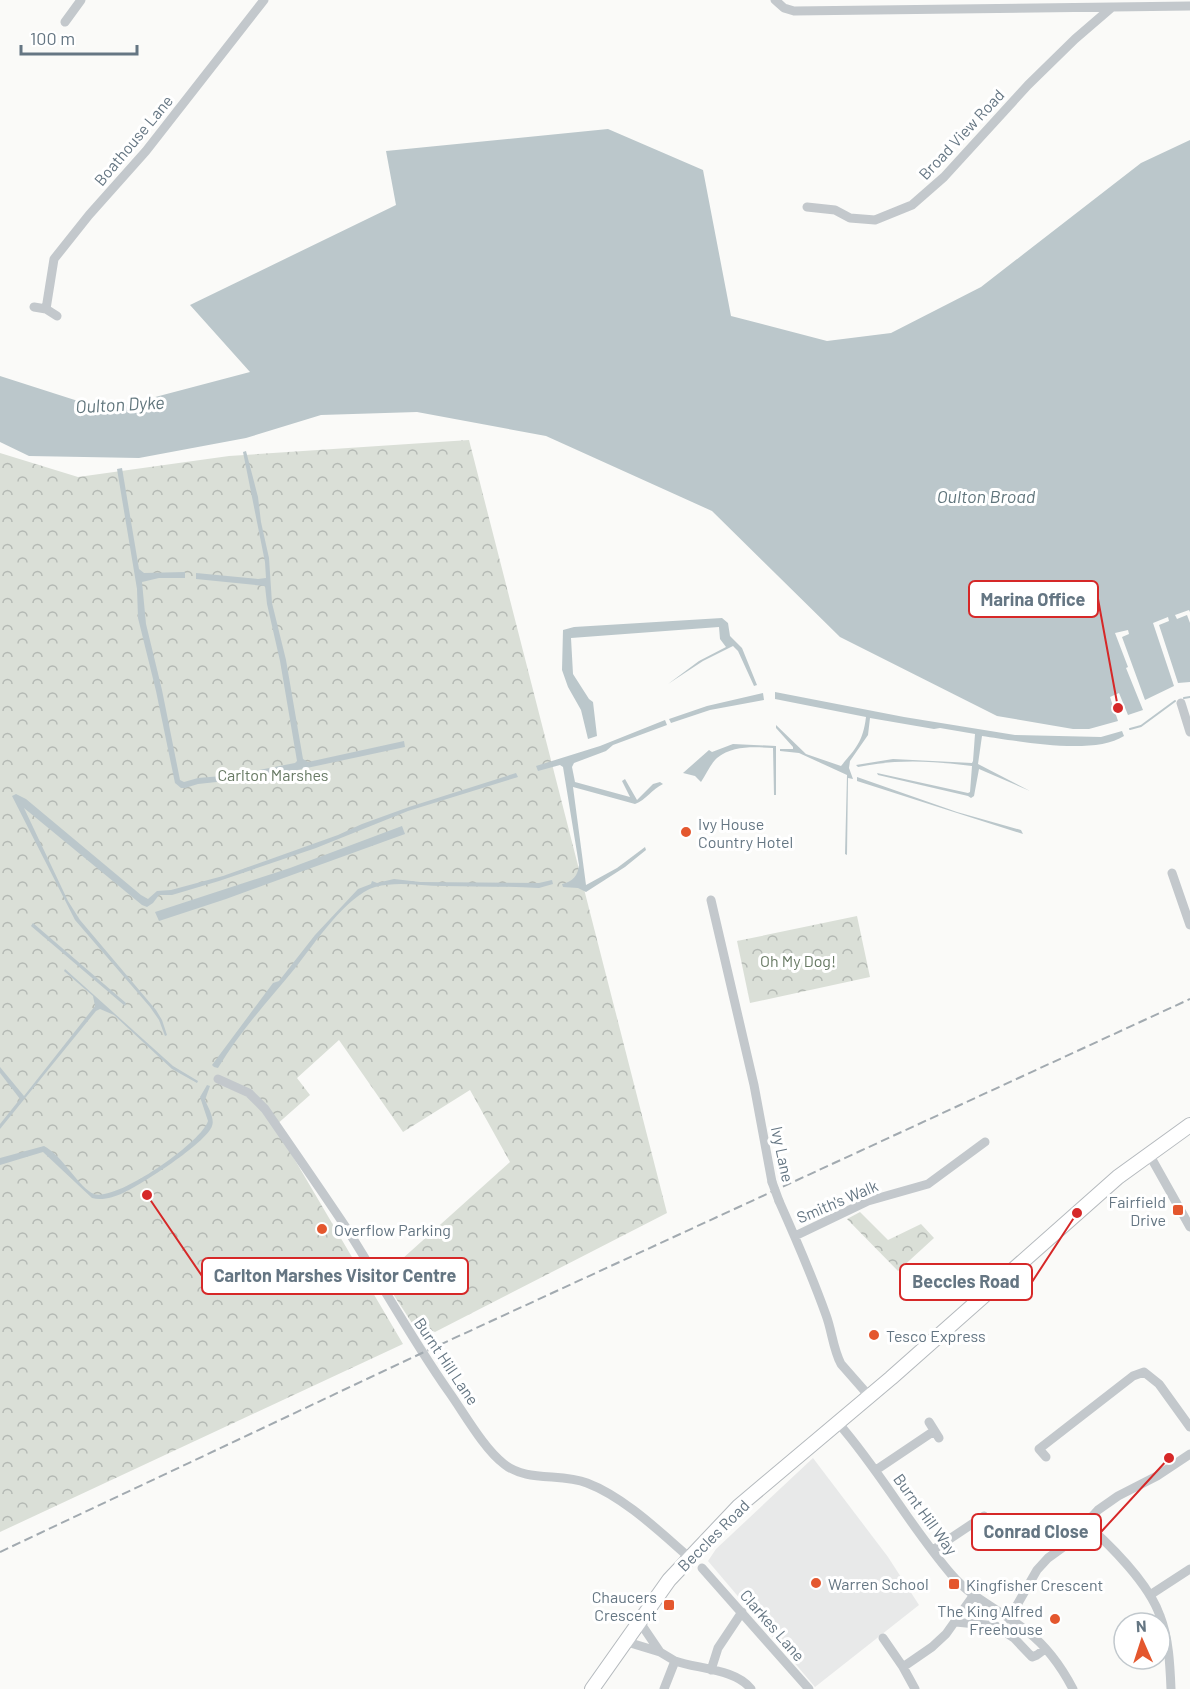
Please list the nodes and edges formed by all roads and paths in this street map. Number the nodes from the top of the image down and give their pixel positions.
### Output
1 (81, 0) edge
2 (264, 0) edge
3 (775, 0) edge
4 (1190, 6) edge
5 (1112, 8) junction
6 (65, 22) dead end
7 (807, 207) dead end
8 (34, 307) dead end
9 (46, 309) junction
10 (57, 316) dead end
11 (1181, 703) dead end
12 (1190, 732) edge
13 (1172, 873) dead end
14 (711, 900) dead end
15 (1190, 925) edge
16 (218, 1079) dead end
17 (1190, 1125) edge
18 (985, 1142) dead end
19 (1149, 1154) junction
20 (1190, 1227) edge
21 (795, 1236) junction
22 (870, 1397) junction
23 (928, 1422) dead end
24 (839, 1424) junction
25 (1190, 1427) edge
26 (1039, 1450) dead end
27 (1190, 1454) edge
28 (876, 1470) junction
29 (984, 1516) dead end
30 (1085, 1523) junction
31 (933, 1550) junction
32 (690, 1558) junction
33 (702, 1568) dead end
34 (1190, 1569) edge
35 (714, 1581) junction
36 (705, 1588) dead end
37 (1150, 1595) junction
38 (973, 1596) junction
39 (742, 1612) junction
40 (1009, 1619) junction
41 (639, 1621) junction
42 (956, 1622) junction
43 (883, 1638) dead end
44 (624, 1641) junction
45 (1045, 1648) junction
46 (660, 1652) junction
47 (675, 1661) junction
48 (903, 1667) junction
49 (711, 1670) junction
50 (592, 1689) edge
51 (664, 1689) edge
52 (751, 1689) edge
53 (809, 1689) edge
54 (915, 1689) edge
55 (1073, 1689) edge
56 (1171, 1689) edge

1 - 6 street
2 - 9 street, Boathouse Lane
3 - 5 street
4 - 5 street
5 - 7 street, Broad View Road
8 - 9 street
9 - 10 street
11 - 12 street
13 - 15 street
14 - 21 street, Ivy Lane, bridge
16 - 32 street, Burnt Hill Lane
17 - 19 highway, Beccles Road
18 - 21 street, Smith's Walk
19 - 20 street
19 - 22 highway, Beccles Road
21 - 22 street, Ivy Lane
22 - 24 highway, Beccles Road
23 - 28 street
24 - 28 street, Burnt Hill Way
24 - 32 highway, Beccles Road
25 - 26 street
27 - 30 street
28 - 31 street, Burnt Hill Way
29 - 31 street
30 - 37 street
30 - 40 street
31 - 38 street, Burnt Hill Way
32 - 41 highway, Beccles Road
33 - 35 street, Clarkes Lane
34 - 37 street
35 - 36 street
35 - 39 street, Clarkes Lane
37 - 56 street
38 - 40 street, Burnt Hill Way
38 - 42 street
39 - 49 street
39 - 53 street, Clarkes Lane
40 - 45 street, Burnt Hill Way
41 - 44 highway, Beccles Road
41 - 46 street
42 - 45 street
42 - 48 street
43 - 48 street
44 - 46 street
44 - 50 highway, Beccles Road
45 - 55 street, Burnt Hill Way
46 - 47 street
47 - 49 street
47 - 51 street
48 - 54 street
49 - 52 street

